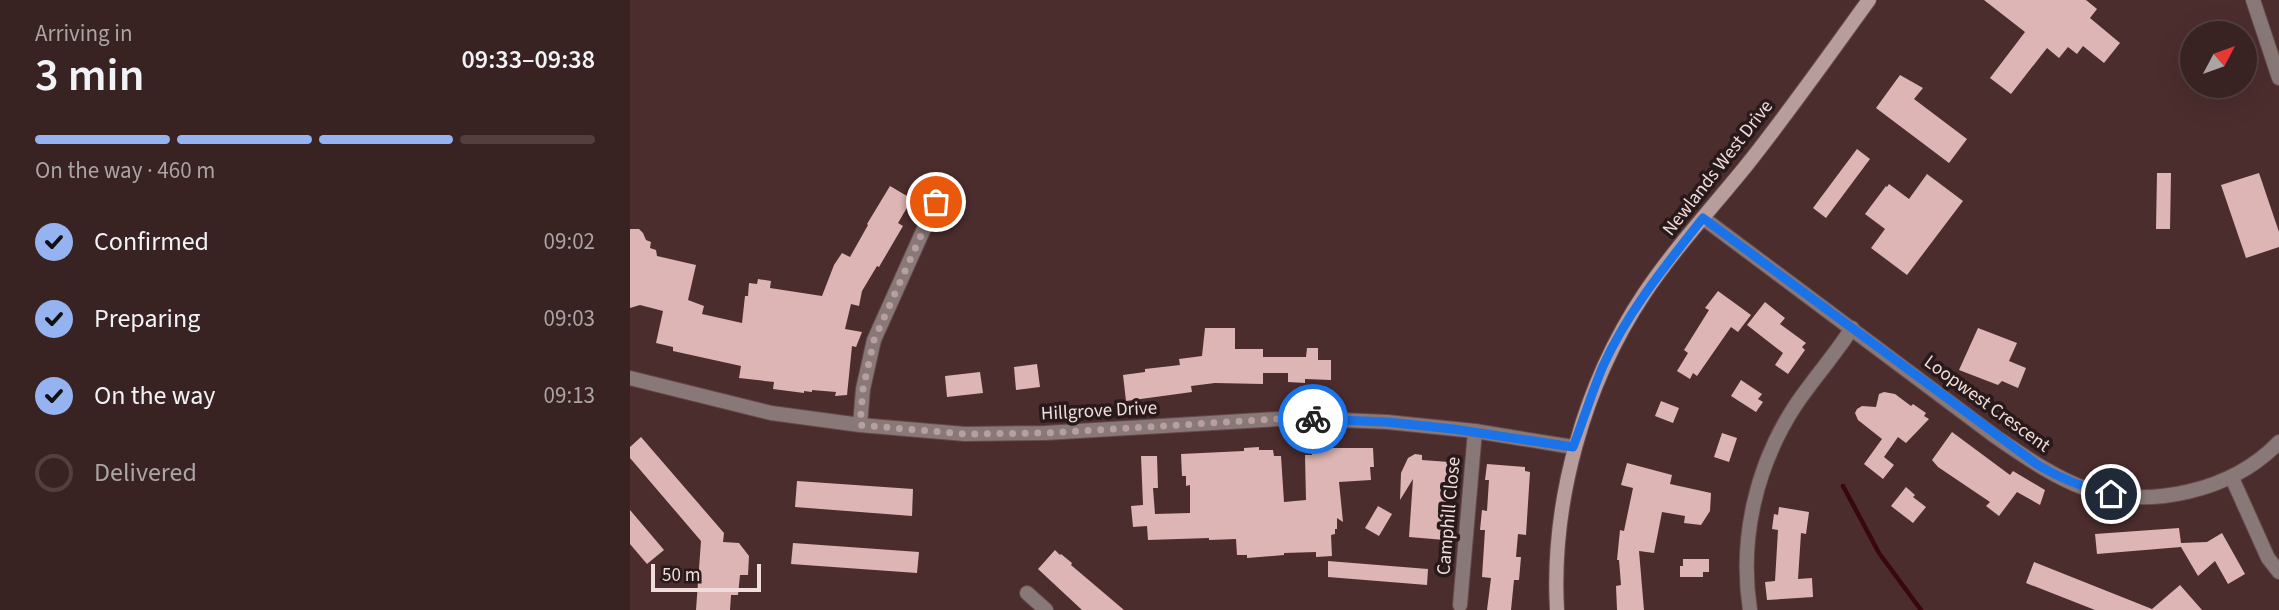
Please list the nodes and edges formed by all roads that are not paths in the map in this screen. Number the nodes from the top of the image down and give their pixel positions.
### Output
1 (1869, 0) edge
2 (2253, 0) edge
3 (2279, 79) edge
4 (936, 202) dead end
5 (1703, 218) junction
6 (1852, 328) junction
7 (630, 378) edge
8 (860, 425) junction
9 (1475, 431) junction
10 (2279, 442) edge
11 (1573, 447) junction
12 (2232, 478) junction
13 (2279, 572) edge
14 (1027, 593) dead end
15 (1460, 605) dead end
16 (1046, 610) edge
17 (1557, 610) edge
18 (1750, 610) edge

1 - 5 street, Newlands West Drive
2 - 3 street
4 - 8 street
5 - 6 street, Loopwest Crescent
5 - 11 street, Newlands West Drive
6 - 12 street, Loopwest Crescent
6 - 18 street
7 - 8 street, Hillgrove Drive
8 - 9 street, Hillgrove Drive
9 - 11 street, Hillgrove Drive
9 - 15 street, Camphill Close
10 - 12 street, Loopwest Crescent
11 - 17 street, Newlands West Drive
12 - 13 street
14 - 16 street

